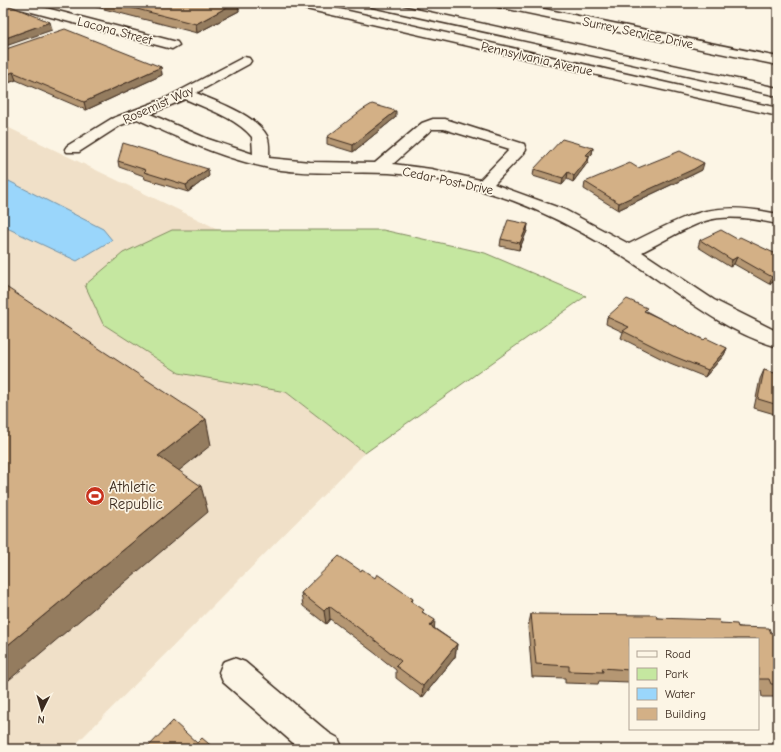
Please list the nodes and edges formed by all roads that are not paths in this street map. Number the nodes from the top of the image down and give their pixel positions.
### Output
1 (12, 3) edge
2 (297, 3) edge
3 (372, 3) edge
4 (498, 3) edge
5 (87, 23) junction
6 (66, 31) edge
7 (172, 45) dead end
8 (244, 61) dead end
9 (778, 61) edge
10 (778, 92) edge
11 (185, 94) junction
12 (778, 112) edge
13 (137, 114) junction
14 (73, 148) dead end
15 (261, 161) junction
16 (379, 168) junction
17 (483, 186) junction
18 (778, 219) edge
19 (628, 252) junction
20 (778, 340) edge
21 (234, 672) dead end
22 (327, 749) edge

1 - 5 main road, Lacona Street
2 - 12 main road, Pennsylvania Avenue
3 - 10 main road, Pennsylvania Avenue
4 - 9 main road, Surrey Service Drive
5 - 6 main road
5 - 7 main road, Lacona Street
8 - 11 main road, Rosemist Way
11 - 13 main road, Rosemist Way
11 - 15 main road
13 - 14 main road, Rosemist Way
13 - 15 main road, Cedar Post Drive
15 - 16 main road, Cedar Post Drive
16 - 17 main road, Cedar Post Drive
16 - 17 main road
17 - 19 main road, Cedar Post Drive
18 - 19 main road
19 - 20 main road, Cedar Post Drive
21 - 22 main road

